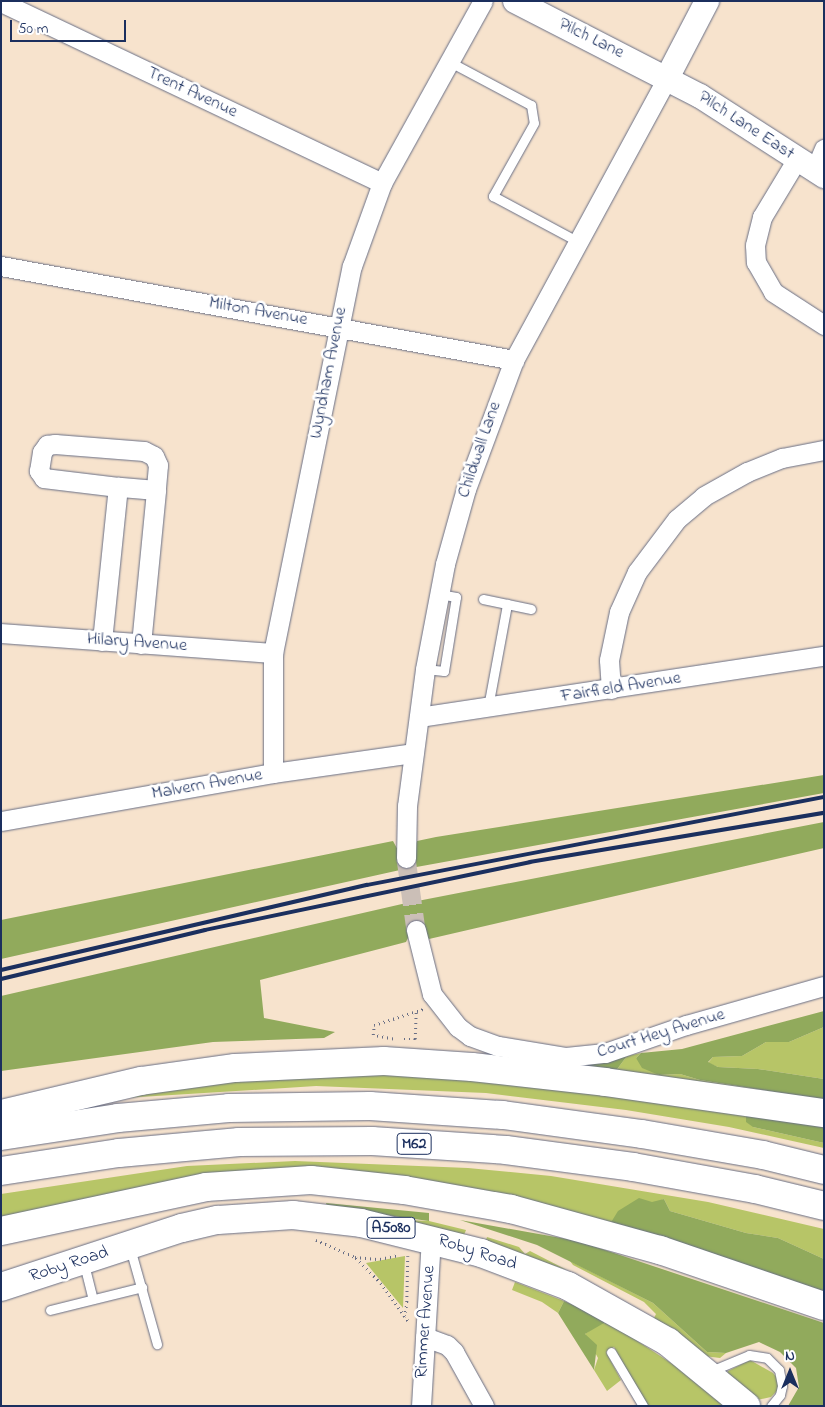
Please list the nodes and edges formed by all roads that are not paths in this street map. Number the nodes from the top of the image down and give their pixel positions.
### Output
1 (483, 1) edge
2 (515, 1) edge
3 (707, 1) edge
4 (1, 2) edge
5 (450, 62) junction
6 (667, 78) junction
7 (815, 163) edge
8 (382, 184) junction
9 (577, 241) junction
10 (1, 266) edge
11 (824, 325) edge
12 (339, 326) junction
13 (514, 360) junction
14 (824, 450) edge
15 (118, 487) junction
16 (156, 490) junction
17 (484, 600) dead end
18 (507, 604) junction
19 (531, 608) dead end
20 (1, 633) edge
21 (102, 641) junction
22 (141, 644) junction
23 (273, 653) junction
24 (824, 656) edge
25 (610, 689) junction
26 (488, 708) junction
27 (418, 717) junction
28 (414, 753) junction
29 (273, 773) junction
30 (1, 821) edge
31 (406, 858) tunnel mouth
32 (416, 930) tunnel mouth
33 (824, 986) edge
34 (824, 1113) edge
35 (1, 1114) edge
36 (1, 1136) edge
37 (824, 1170) edge
38 (1, 1171) edge
39 (824, 1206) edge
40 (1, 1231) edge
41 (420, 1244) junction
42 (129, 1245) junction
43 (83, 1262) junction
44 (1, 1287) edge
45 (142, 1287) junction
46 (93, 1299) junction
47 (824, 1306) edge
48 (50, 1310) dead end
49 (426, 1330) junction
50 (157, 1344) dead end
51 (611, 1352) dead end
52 (706, 1373) junction
53 (421, 1406) edge
54 (484, 1406) edge
55 (642, 1406) edge
56 (746, 1406) edge
57 (770, 1406) edge

1 - 5 street, Wyndham Avenue
2 - 6 street, Pilch Lane
3 - 6 street
4 - 8 street, Trent Avenue
5 - 8 street, Wyndham Avenue
5 - 9 lane
6 - 7 street, Pilch Lane East
6 - 9 street, Childwall Lane
7 - 11 street
8 - 12 street, Wyndham Avenue
9 - 13 street, Childwall Lane
10 - 12 street, Milton Avenue
12 - 13 street, Milton Avenue
12 - 23 street, Wyndham Avenue
13 - 27 street, Childwall Lane
14 - 25 street
15 - 16 street
15 - 16 street
15 - 21 street
16 - 22 street
17 - 18 lane
18 - 19 lane
18 - 26 lane
20 - 21 street, Hilary Avenue
21 - 22 street, Hilary Avenue
22 - 23 street, Hilary Avenue
23 - 29 street, Wyndham Avenue
24 - 25 street, Fairfield Avenue
25 - 26 street, Fairfield Avenue
26 - 27 street, Fairfield Avenue
27 - 28 street, Childwall Lane
28 - 29 street, Malvern Avenue
28 - 31 street, Childwall Lane
29 - 30 street, Malvern Avenue
32 - 33 street, Court Hey Avenue
34 - 35 main road
36 - 37 main road, M62
38 - 39 main road, M62
40 - 47 main road
41 - 42 main road, Roby Road / A5080
41 - 49 street, Rimmer Avenue
41 - 52 main road, Roby Road / A5080
42 - 43 main road, Roby Road / A5080
42 - 45 lane
43 - 44 main road, Roby Road / A5080
43 - 46 lane
45 - 46 lane
45 - 50 lane
46 - 48 lane
49 - 53 street, Rimmer Avenue
49 - 54 street
51 - 55 lane
52 - 56 main road, Roby Road / A5080
52 - 57 lane

